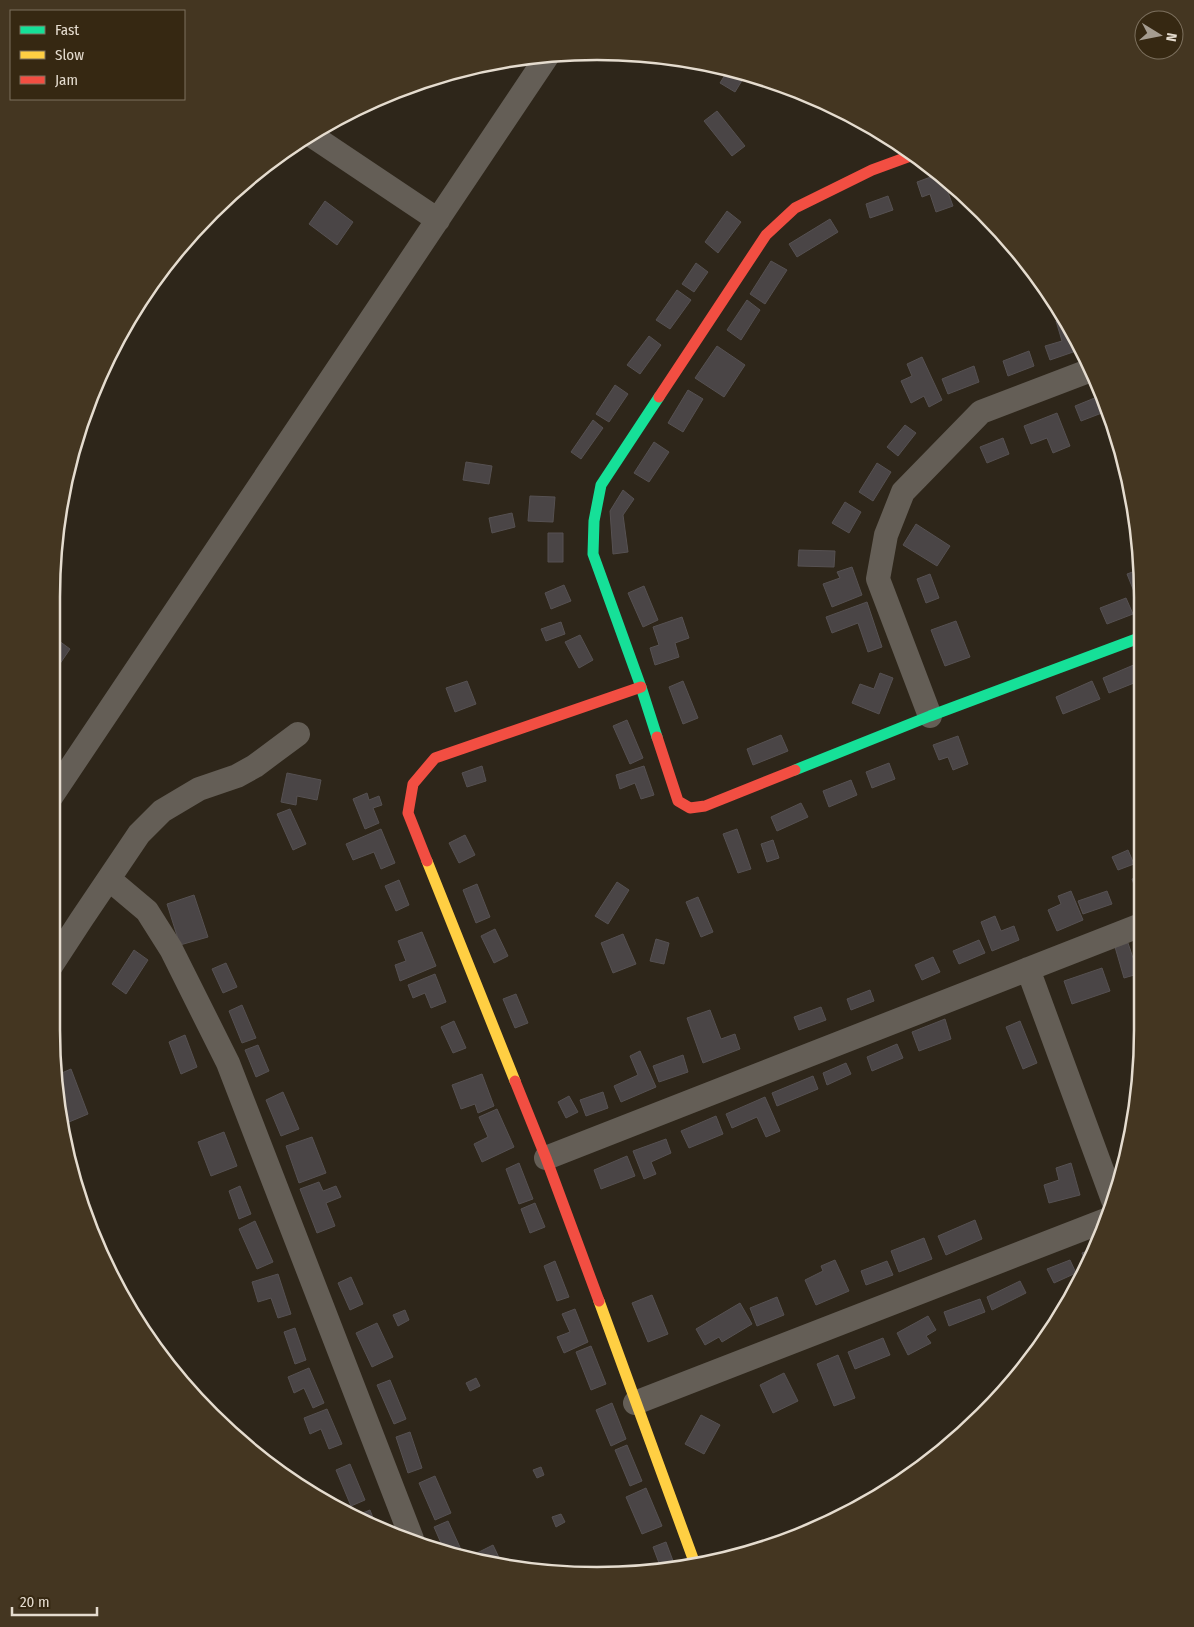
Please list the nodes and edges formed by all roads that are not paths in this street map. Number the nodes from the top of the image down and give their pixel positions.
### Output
1 (542, 63) edge
2 (317, 139) edge
3 (906, 158) edge
4 (438, 220) junction
5 (1085, 372) edge
6 (1134, 640) edge
7 (640, 686) junction
8 (930, 716) junction
9 (298, 734) dead end
10 (60, 784) edge
11 (109, 879) junction
12 (1134, 928) edge
13 (60, 952) edge
14 (1028, 969) junction
15 (546, 1158) junction
16 (1110, 1189) edge
17 (1098, 1223) edge
18 (635, 1403) junction
19 (410, 1533) edge
20 (693, 1558) edge

1 - 4 street
2 - 4 street
3 - 7 street
4 - 10 street
5 - 8 street
6 - 8 street
7 - 8 street
7 - 15 street
9 - 11 street
11 - 13 street
11 - 19 street
12 - 14 street
14 - 15 street
14 - 16 street
15 - 18 street
17 - 18 street
18 - 20 street

